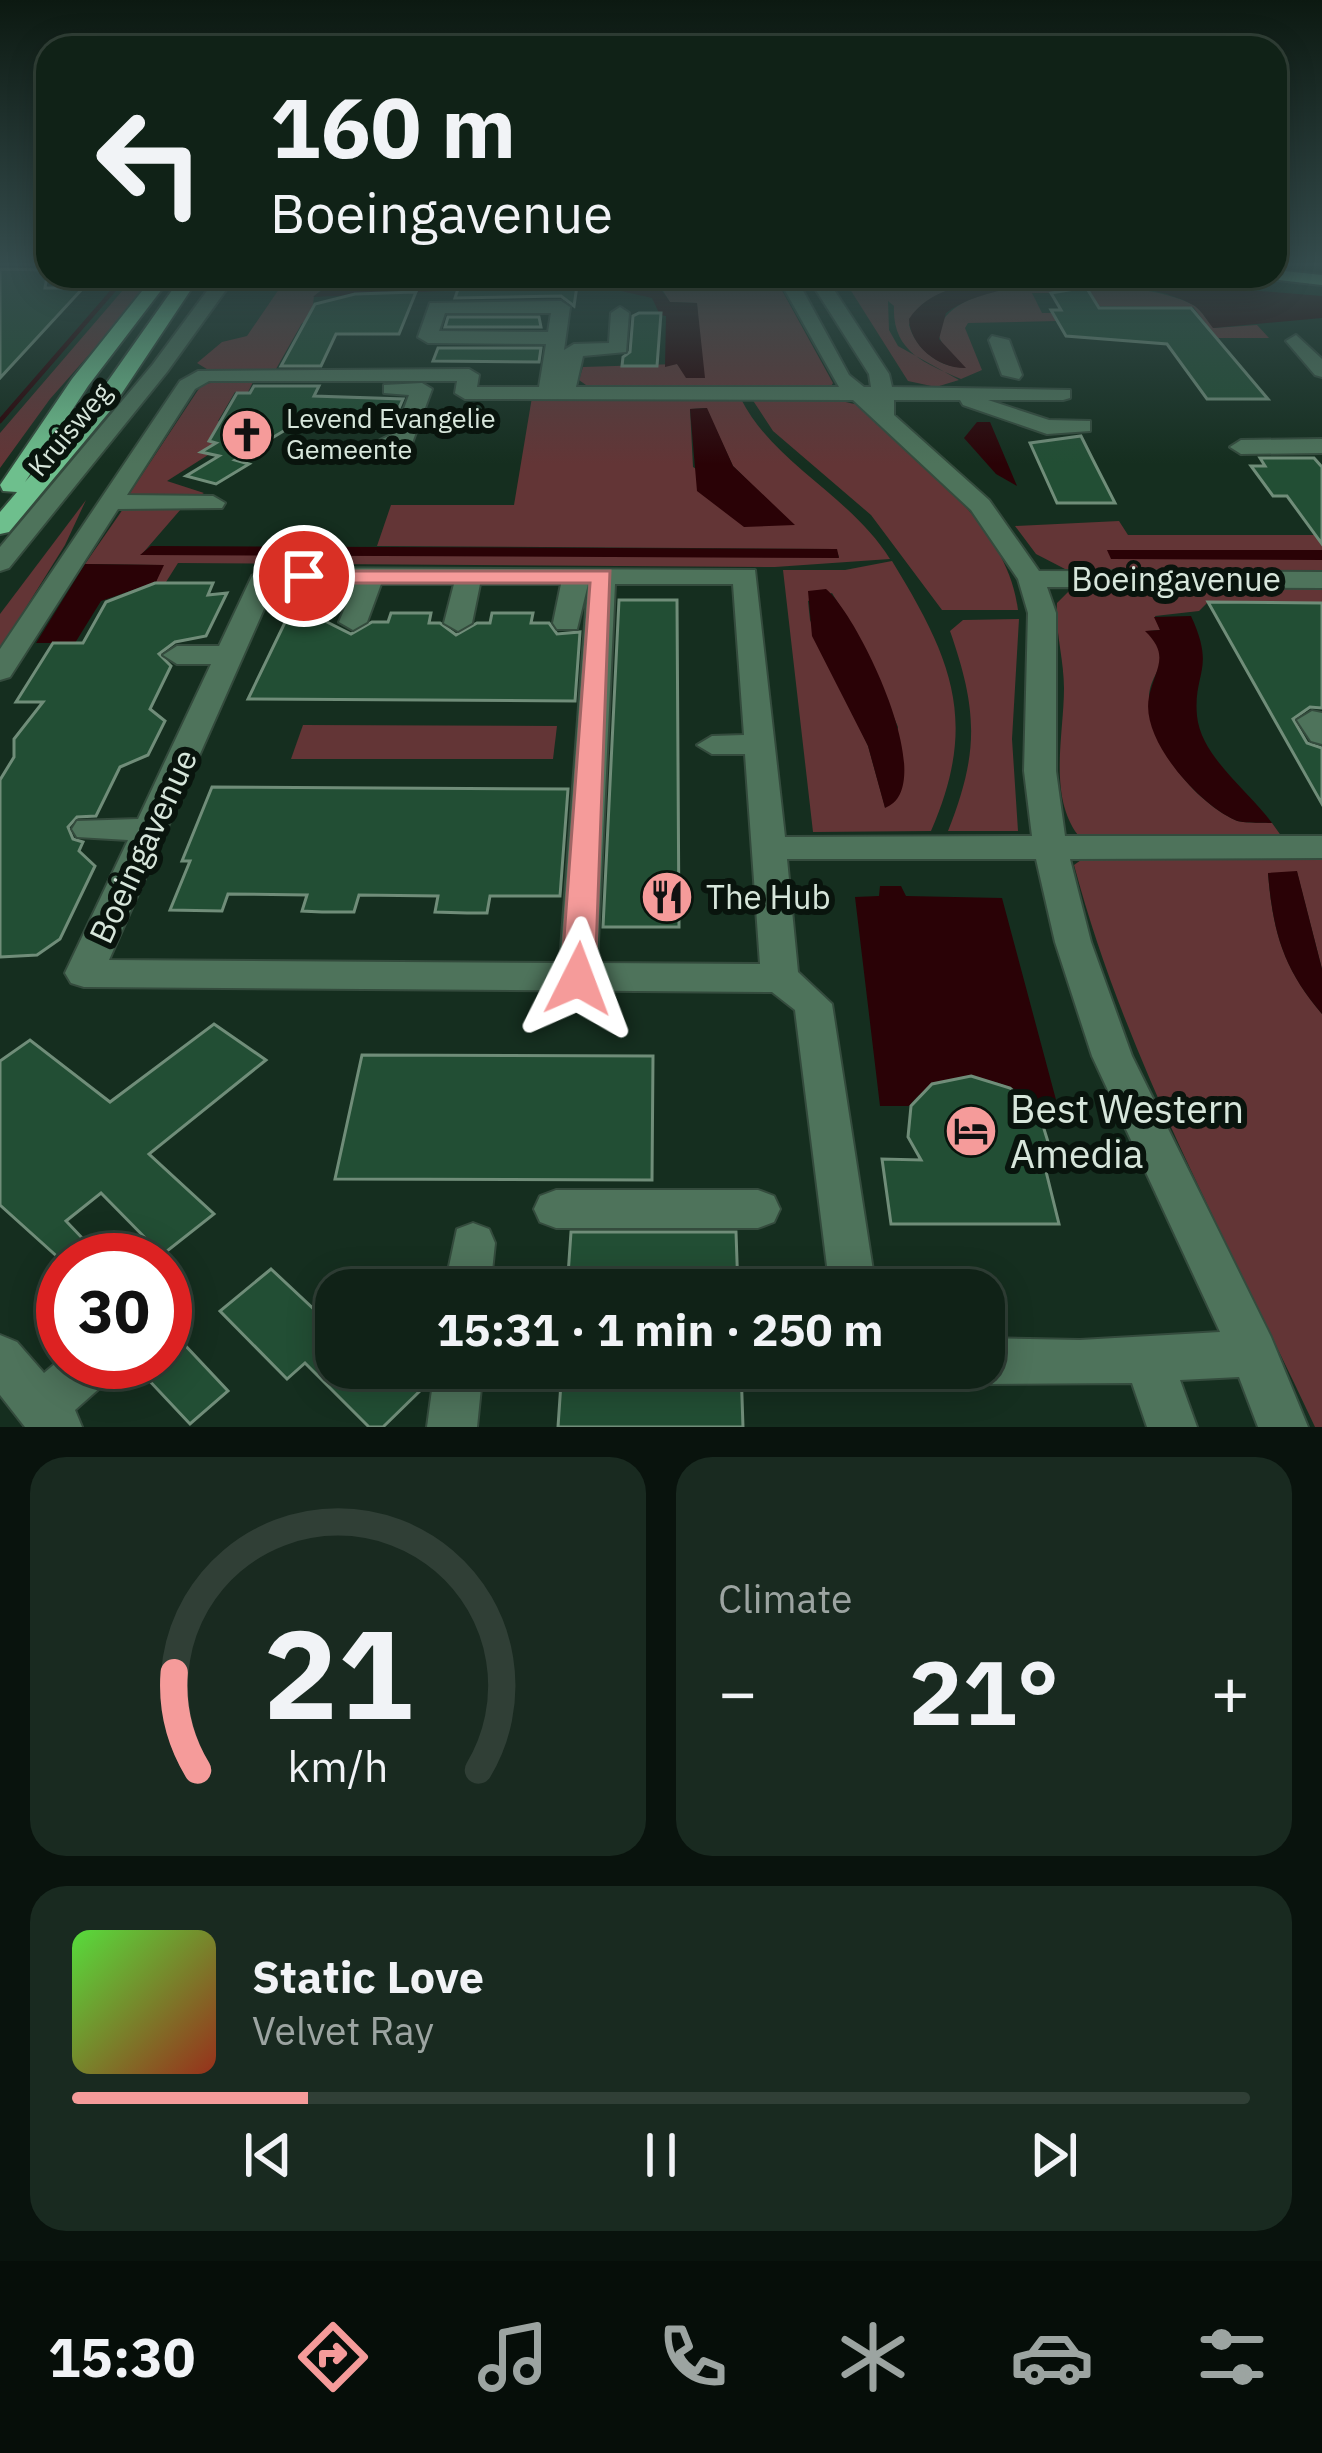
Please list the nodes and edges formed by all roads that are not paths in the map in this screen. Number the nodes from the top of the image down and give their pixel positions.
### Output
1 (120, 331) edge
2 (153, 331) edge
3 (187, 331) edge
4 (430, 331) edge
5 (557, 331) edge
6 (619, 331) edge
7 (816, 331) edge
8 (851, 331) edge
9 (556, 338) junction
10 (1322, 338) edge
11 (999, 340) dead end
12 (1322, 371) edge
13 (1012, 375) junction
14 (337, 388) dead end
15 (548, 393) junction
16 (859, 394) junction
17 (960, 394) junction
18 (885, 405) junction
19 (1082, 426) dead end
20 (392, 440) dead end
21 (1322, 446) edge
22 (1241, 447) dead end
23 (0, 500) edge
24 (108, 502) junction
25 (214, 503) dead end
26 (0, 527) edge
27 (0, 563) edge
28 (371, 576) junction
29 (469, 576) junction
30 (589, 576) junction
31 (1030, 579) junction
32 (1322, 580) edge
33 (353, 622) dead end
34 (458, 623) dead end
35 (567, 623) dead end
36 (177, 655) dead end
37 (230, 655) junction
38 (0, 671) edge
39 (761, 744) junction
40 (712, 745) dead end
41 (89, 830) dead end
42 (150, 830) junction
43 (1050, 846) junction
44 (771, 848) junction
45 (1322, 848) edge
46 (578, 979) junction
47 (780, 979) junction
48 (556, 1209) dead end
49 (758, 1209) dead end
50 (472, 1243) dead end
51 (469, 1269) edge
52 (850, 1269) edge
53 (1254, 1353) junction
54 (0, 1358) edge
55 (1148, 1359) junction
56 (1005, 1361) edge
57 (72, 1389) edge
58 (456, 1389) edge
59 (49, 1417) edge
60 (452, 1427) edge
61 (1172, 1427) edge
62 (1282, 1427) edge

1 - 23 main road, Kruisweg
2 - 26 main road, Kruisweg
3 - 27 street, Kruisweg
4 - 9 street
5 - 9 street
6 - 15 street
7 - 16 street, Boeingavenue
8 - 18 street, Boeingavenue
9 - 15 street
10 - 12 street
11 - 13 street
13 - 17 street
13 - 17 street
14 - 20 street
15 - 16 street
15 - 24 street
16 - 18 street, Boeingavenue
17 - 18 street
17 - 19 street
18 - 31 street, Boeingavenue
21 - 22 street
24 - 25 street
24 - 38 street
28 - 29 street, Boeingavenue
28 - 33 street
28 - 37 street, Boeingavenue
29 - 30 street, Boeingavenue
29 - 34 street
30 - 35 street
30 - 39 street, Boeingavenue
30 - 46 street
31 - 32 street, Boeingavenue
31 - 43 street, Boeingavenue
36 - 37 street
37 - 42 street, Boeingavenue
39 - 40 street
39 - 44 street, Boeingavenue
41 - 42 street
42 - 46 street, Boeingavenue
43 - 44 street
43 - 45 street
43 - 53 street, Boeingavenue
44 - 47 street, Boeingavenue
46 - 47 street, Boeingavenue
47 - 52 street
48 - 49 street
50 - 51 street
53 - 55 street
53 - 62 street, Boeingavenue
54 - 59 street
55 - 56 street
55 - 61 street
57 - 59 street
58 - 60 street

